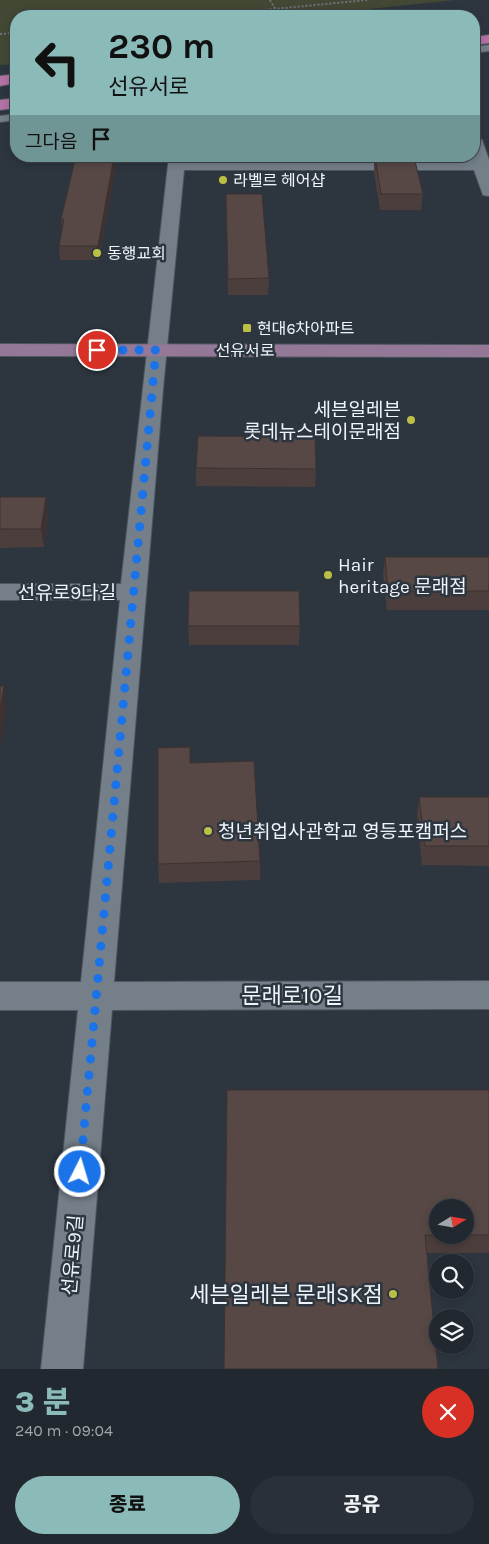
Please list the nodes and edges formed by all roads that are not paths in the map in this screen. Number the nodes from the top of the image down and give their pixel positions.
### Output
1 (177, 162) edge
2 (254, 162) edge
3 (485, 165) edge
4 (489, 192) edge
5 (0, 350) edge
6 (156, 350) junction
7 (489, 351) edge
8 (0, 592) edge
9 (133, 592) junction
10 (96, 995) junction
11 (489, 995) edge
12 (0, 996) edge
13 (62, 1369) edge

1 - 6 street, 선유로9길
2 - 3 street
3 - 4 street
5 - 6 street, 선유서로
6 - 7 street, 선유서로
6 - 9 street, 선유로9길
8 - 9 street, 선유로9다길
9 - 10 street, 선유로9길
10 - 11 street, 문래로10길
10 - 12 street, 문래로10길
10 - 13 street, 선유로9길

